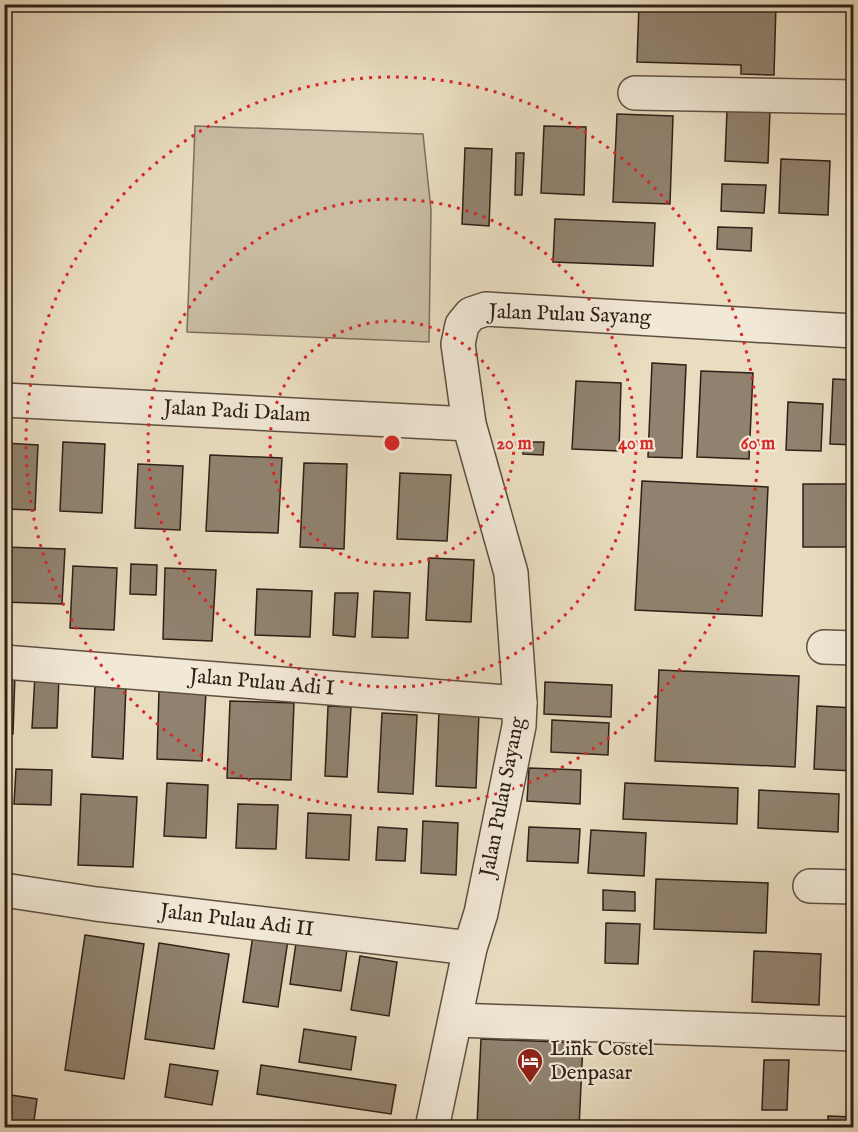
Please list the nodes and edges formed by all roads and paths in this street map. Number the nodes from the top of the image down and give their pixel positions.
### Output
1 (635, 93) dead end
2 (854, 97) edge
3 (854, 331) edge
4 (4, 400) edge
5 (469, 424) junction
6 (4, 662) edge
7 (520, 703) junction
8 (810, 885) dead end
9 (854, 887) edge
10 (4, 890) edge
11 (470, 948) junction
12 (456, 1020) junction
13 (854, 1034) edge
14 (432, 1128) edge

1 - 2 street
3 - 5 street, Jalan Pulau Sayang
4 - 5 street, Jalan Padi Dalam
5 - 7 street, Jalan Pulau Sayang
6 - 7 street, Jalan Pulau Adi I
7 - 11 street, Jalan Pulau Sayang
8 - 9 street
10 - 11 street, Jalan Pulau Adi II
11 - 12 street, Jalan Pulau Sayang
12 - 13 street
12 - 14 street, Jalan Pulau Sayang

